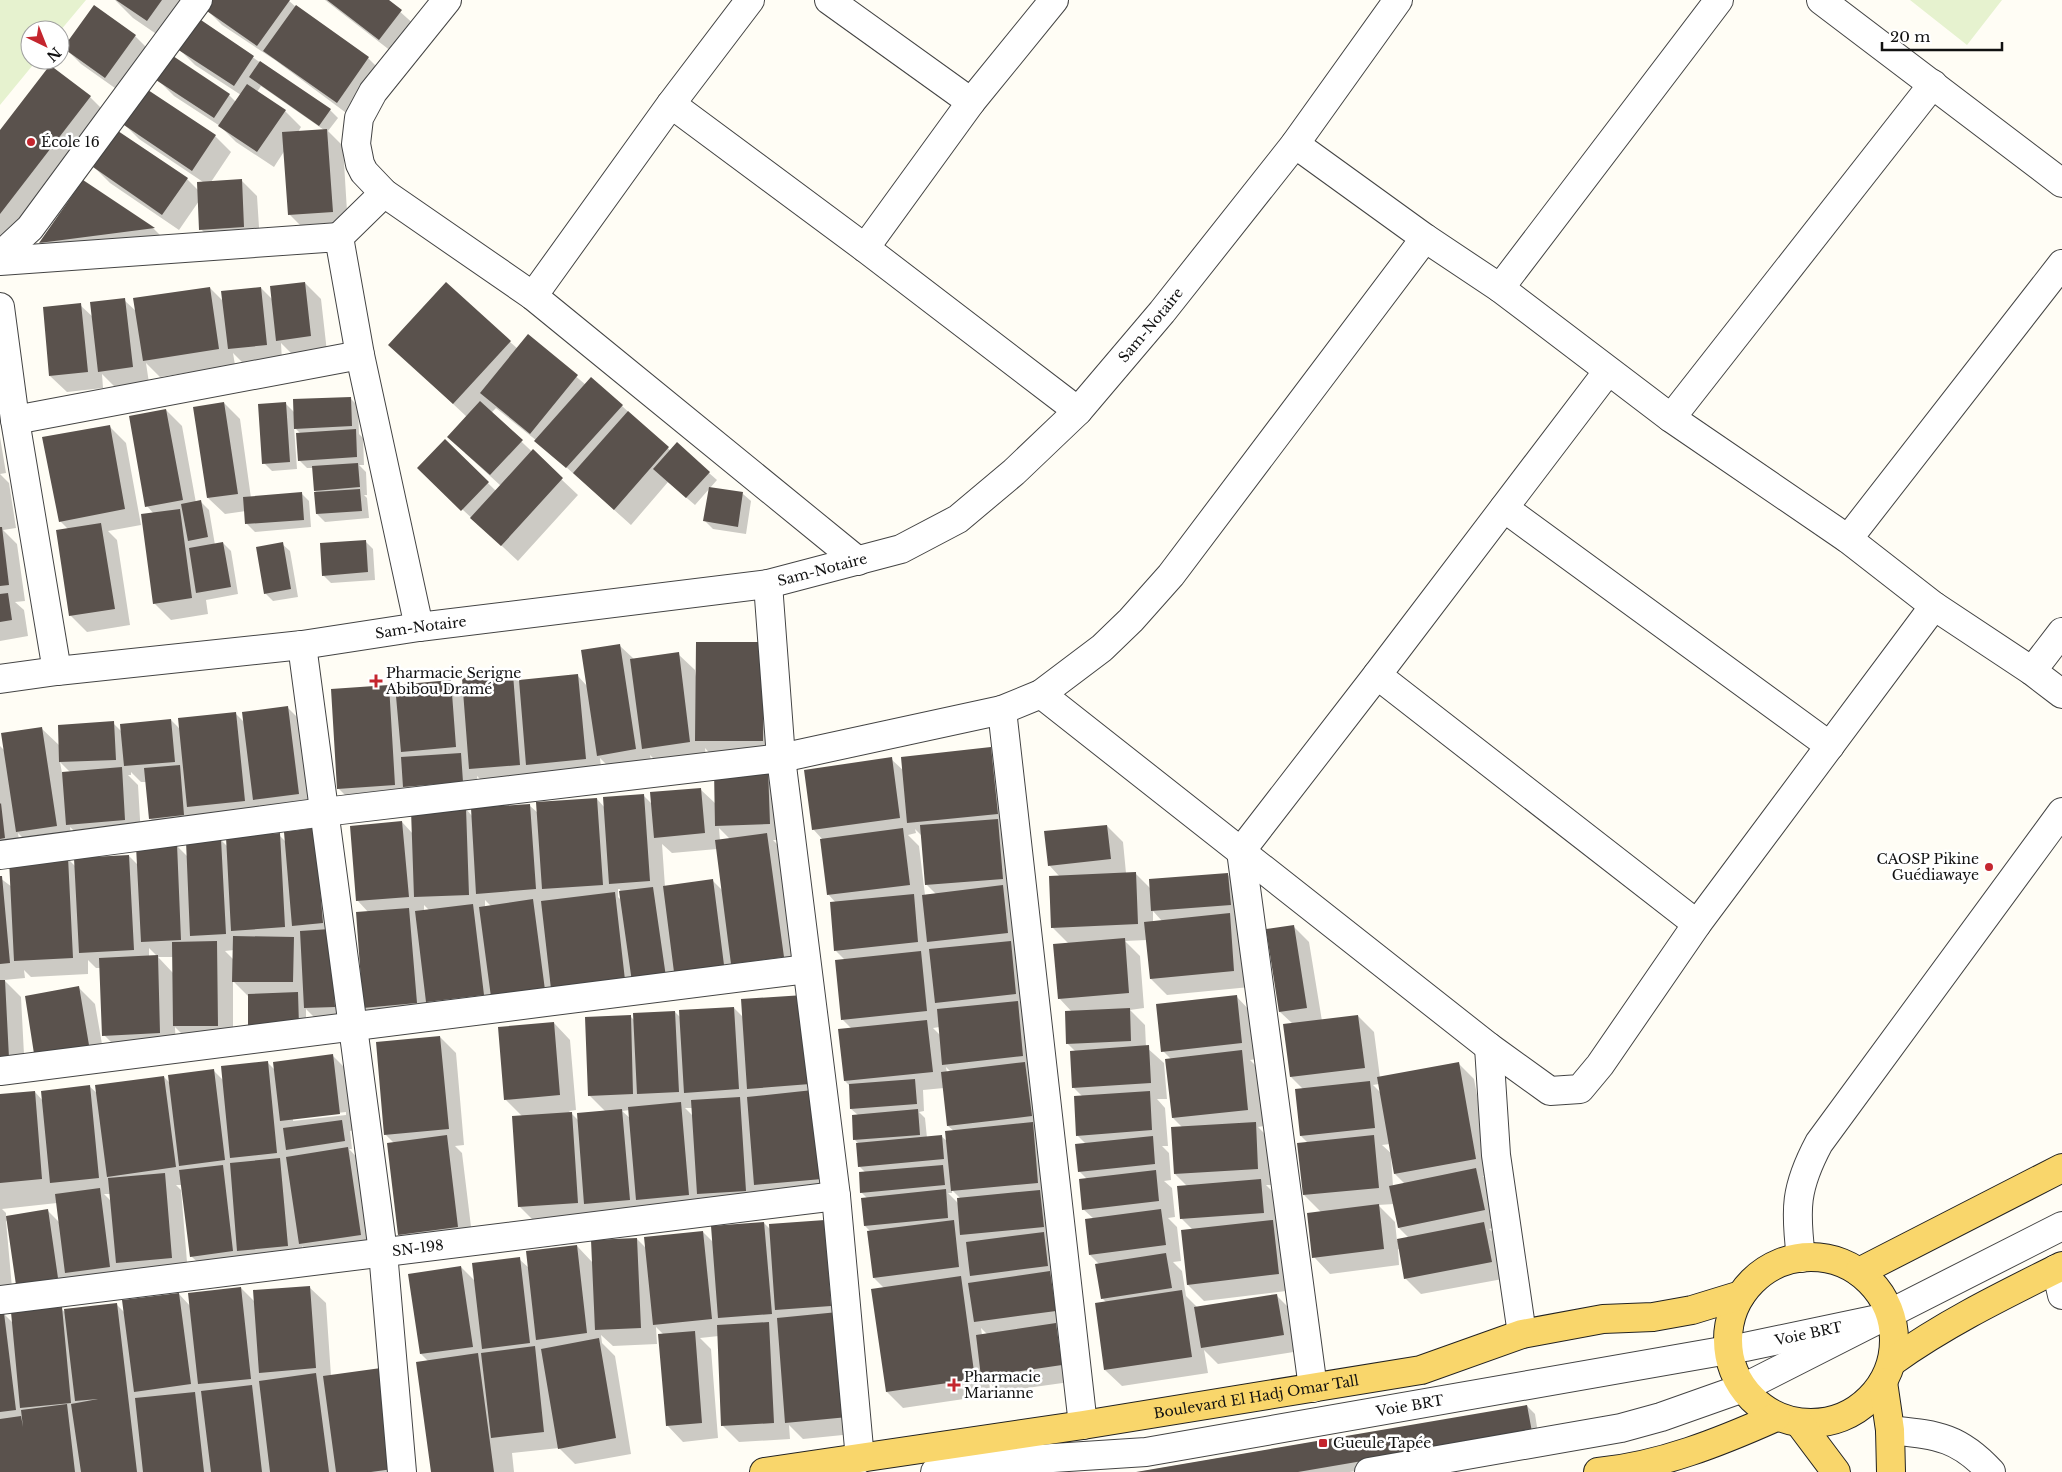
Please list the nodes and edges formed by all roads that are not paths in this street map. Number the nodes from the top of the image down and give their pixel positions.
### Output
1 (198, 0) edge
2 (447, 0) edge
3 (750, 0) edge
4 (829, 0) edge
5 (1054, 0) edge
6 (1398, 0) edge
7 (1719, 0) edge
8 (1821, 0) edge
9 (1933, 84) junction
10 (971, 102) junction
11 (671, 104) junction
12 (1296, 144) junction
13 (2062, 183) edge
14 (384, 193) junction
15 (339, 237) junction
16 (1425, 238) junction
17 (866, 248) junction
18 (0, 256) edge
19 (0, 261) edge
20 (2062, 264) edge
21 (1500, 288) junction
22 (533, 296) junction
23 (0, 307) edge
24 (360, 355) junction
25 (1608, 370) junction
26 (1078, 411) junction
27 (1671, 418) junction
28 (15, 420) junction
29 (1504, 508) junction
30 (1848, 539) junction
31 (858, 561) junction
32 (768, 584) junction
33 (1934, 606) junction
34 (420, 627) junction
35 (2062, 632) edge
36 (302, 644) junction
37 (57, 671) junction
38 (2032, 671) junction
39 (1377, 676) junction
40 (0, 679) edge
41 (1040, 694) junction
42 (2062, 694) edge
43 (1002, 710) junction
44 (1830, 746) junction
45 (781, 758) junction
46 (324, 812) junction
47 (2062, 812) edge
48 (1241, 851) junction
49 (0, 855) edge
50 (1697, 924) junction
51 (807, 969) junction
52 (353, 1026) junction
53 (1489, 1047) junction
54 (0, 1071) edge
55 (2062, 1168) edge
56 (836, 1196) junction
57 (2062, 1226) edge
58 (383, 1252) junction
59 (1801, 1258) junction
60 (2059, 1267) edge
61 (1859, 1272) junction
62 (1741, 1295) junction
63 (2062, 1295) edge
64 (0, 1300) edge
65 (1887, 1316) junction
66 (1522, 1334) junction
67 (1726, 1351) junction
68 (1888, 1371) junction
69 (1313, 1388) junction
70 (1743, 1388) junction
71 (1788, 1420) junction
72 (1083, 1426) junction
73 (1890, 1430) junction
74 (860, 1459) junction
75 (402, 1472) edge
76 (764, 1472) edge
77 (935, 1472) edge
78 (1369, 1472) edge
79 (1598, 1472) edge
80 (1836, 1472) edge
81 (1891, 1472) edge
82 (1991, 1472) edge

1 - 18 street
2 - 14 street
3 - 11 street
4 - 10 street
5 - 10 street
6 - 12 street, Sam-Notaire
7 - 21 street
8 - 9 street
9 - 13 street
9 - 27 street
10 - 17 street
11 - 17 street
11 - 22 street
12 - 16 street
12 - 26 street, Sam-Notaire
14 - 15 street
14 - 22 street
15 - 19 street
15 - 24 street
16 - 21 street
16 - 41 street
17 - 26 street
20 - 30 street
21 - 25 street
22 - 31 street
23 - 28 street
24 - 28 street
24 - 34 street
25 - 27 street
25 - 29 street
26 - 31 street, Sam-Notaire
27 - 30 street
28 - 37 street
29 - 39 street
29 - 44 street
30 - 33 street
31 - 32 street, Sam-Notaire
32 - 34 street, Sam-Notaire
32 - 45 street
33 - 38 street
33 - 44 street
34 - 36 street, Sam-Notaire
35 - 38 street
36 - 37 street, Sam-Notaire
36 - 46 street
37 - 40 street, Sam-Notaire
38 - 42 street
39 - 48 street
39 - 50 street
41 - 43 street
41 - 48 street
43 - 45 street
43 - 72 street
44 - 50 street
45 - 46 street
45 - 51 street
46 - 49 street
46 - 52 street
47 - 59 street
48 - 53 street
48 - 69 street
50 - 53 street
51 - 52 street
51 - 56 street
52 - 54 street
52 - 58 street
53 - 66 street
55 - 61 main road
56 - 58 street, SN-198
56 - 74 street
57 - 65 street, Voie BRT
58 - 64 street, SN-198
58 - 75 street
59 - 61 main road
59 - 62 main road
60 - 63 street
60 - 68 main road
61 - 65 main road
62 - 66 main road, Boulevard El Hadj Omar Tall
62 - 67 main road
65 - 67 street, Voie BRT
65 - 68 main road
65 - 70 street, Voie BRT
66 - 69 main road, Boulevard El Hadj Omar Tall
67 - 70 main road
67 - 77 street, Voie BRT
68 - 71 main road
68 - 73 main road
69 - 72 main road, Boulevard El Hadj Omar Tall
70 - 71 main road
70 - 78 street, Voie BRT
71 - 79 main road
71 - 80 main road
72 - 74 main road, Boulevard El Hadj Omar Tall
73 - 81 main road
73 - 82 street
74 - 76 main road, Boulevard El Hadj Omar Tall

